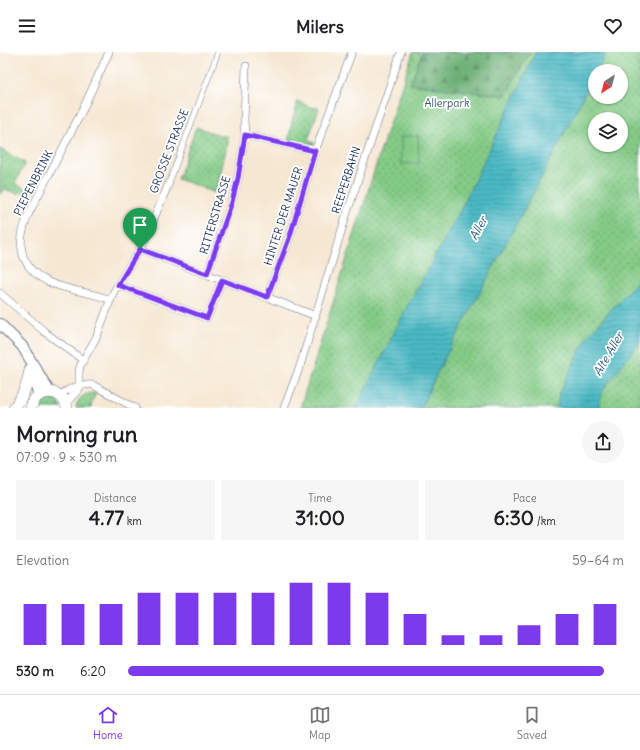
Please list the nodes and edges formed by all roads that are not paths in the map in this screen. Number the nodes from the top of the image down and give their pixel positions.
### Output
1 (109, 52) edge
2 (218, 52) edge
3 (352, 52) edge
4 (401, 52) edge
5 (246, 66) dead end
6 (245, 135) junction
7 (315, 151) junction
8 (169, 183) joint
9 (140, 249) junction
10 (207, 274) junction
11 (222, 280) junction
12 (118, 285) junction
13 (0, 293) edge
14 (267, 297) junction
15 (111, 300) junction
16 (316, 316) junction
17 (0, 324) edge
18 (25, 352) junction
19 (83, 360) junction
20 (30, 370) junction
21 (80, 386) junction
22 (56, 398) edge
23 (14, 408) edge
24 (31, 408) edge
25 (135, 408) edge
26 (284, 408) edge

1 - 15 street, PIEPENBRINK
2 - 8 street, GROSSE STRASSE
3 - 7 street, HINTER DER MAUER
4 - 16 street, REEPERBAHN
5 - 6 street, RITTERSTRASSE
6 - 7 street
6 - 10 street, RITTERSTRASSE
7 - 14 street, HINTER DER MAUER
8 - 9 street, GROSSE STRASSE
9 - 10 street
9 - 12 street, GROSSE STRASSE
10 - 11 street
11 - 12 street
11 - 14 street
12 - 15 street, GROSSE STRASSE
13 - 19 street
14 - 16 street
15 - 19 street, GROSSE STRASSE
16 - 26 street, REEPERBAHN
17 - 18 main road
18 - 20 main road
18 - 22 main road
19 - 21 street, GROSSE STRASSE
20 - 22 main road
20 - 23 main road
21 - 22 street
21 - 25 street
22 - 24 main road

